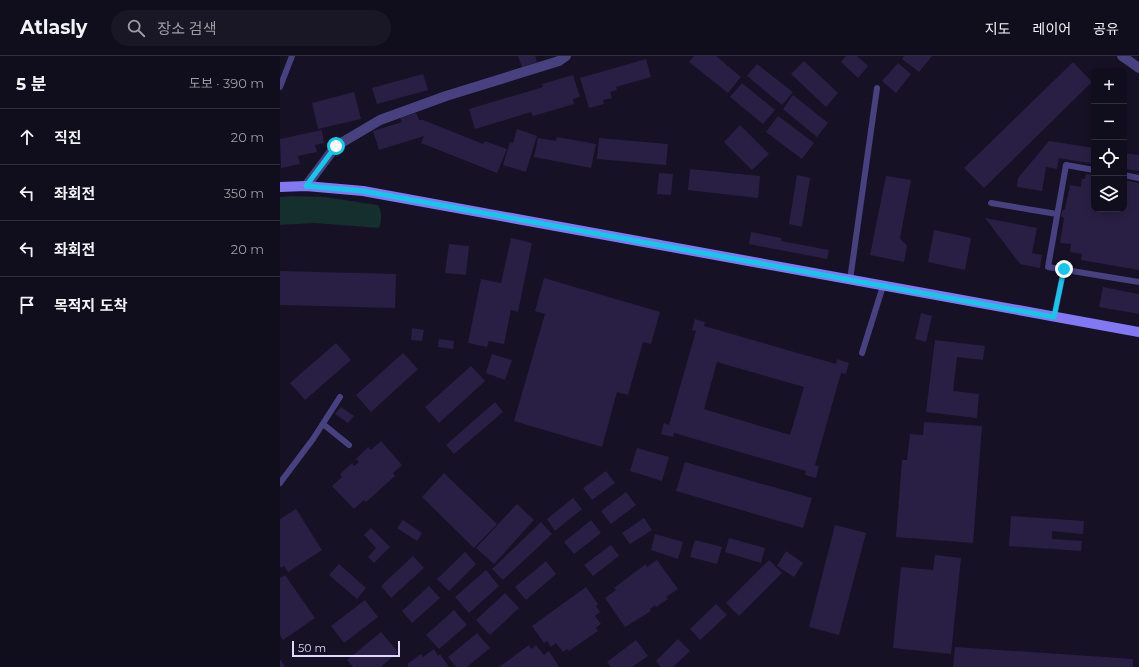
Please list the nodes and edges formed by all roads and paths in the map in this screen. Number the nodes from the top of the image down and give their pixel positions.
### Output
1 (292, 56) edge
2 (566, 56) edge
3 (1122, 56) edge
4 (1139, 68) edge
5 (280, 87) edge
6 (877, 88) dead end
7 (1091, 169) edge
8 (1127, 176) edge
9 (1139, 178) edge
10 (306, 186) junction
11 (280, 188) edge
12 (991, 204) dead end
13 (1057, 214) junction
14 (1064, 269) junction
15 (850, 280) junction
16 (1139, 282) edge
17 (883, 286) junction
18 (1054, 317) junction
19 (1139, 332) edge
20 (862, 353) dead end
21 (340, 397) dead end
22 (323, 424) junction
23 (349, 445) dead end
24 (280, 483) edge

1 - 5 lane
2 - 10 street
3 - 4 street
6 - 15 lane
7 - 13 lane
8 - 9 lane
10 - 11 street
10 - 15 street
12 - 13 lane
13 - 14 lane
14 - 16 lane
14 - 18 lane
15 - 17 street
17 - 18 street
17 - 20 lane
18 - 19 street
21 - 22 lane
22 - 23 lane
22 - 24 lane

